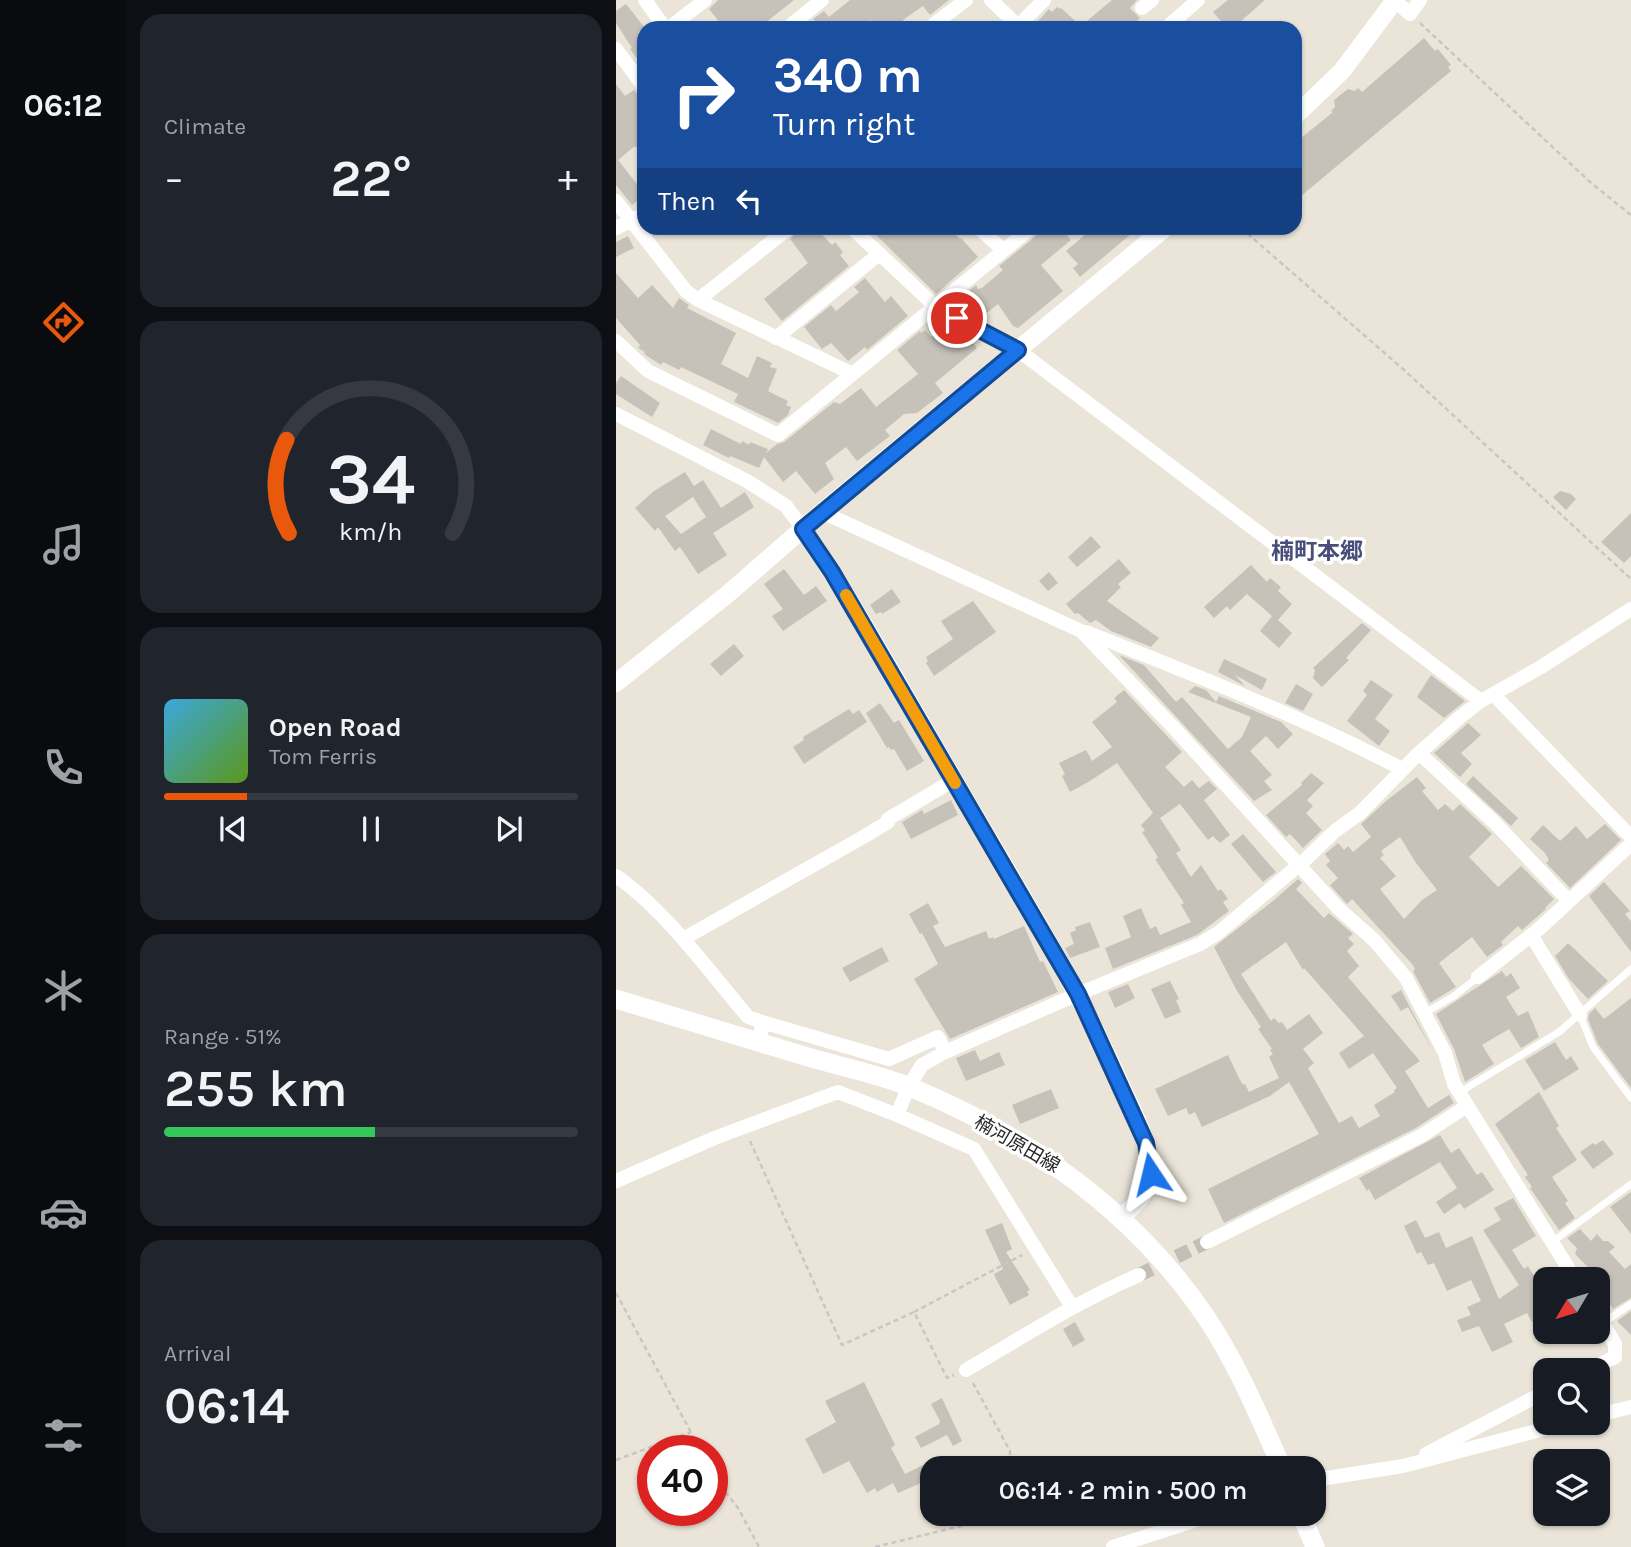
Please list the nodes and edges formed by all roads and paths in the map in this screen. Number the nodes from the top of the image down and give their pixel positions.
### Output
1 (645, 0) edge
2 (705, 0) edge
3 (822, 0) edge
4 (966, 0) edge
5 (991, 0) edge
6 (1044, 0) edge
7 (1199, 0) edge
8 (1395, 0) edge
9 (1420, 0) edge
10 (1410, 14) junction
11 (662, 21) edge
12 (676, 21) edge
13 (796, 21) edge
14 (938, 21) edge
15 (1013, 21) edge
16 (1025, 21) edge
17 (1175, 21) edge
18 (616, 49) edge
19 (637, 78) edge
20 (1302, 109) edge
21 (616, 201) edge
22 (1631, 215) edge
23 (637, 216) edge
24 (637, 218) edge
25 (616, 228) edge
26 (650, 235) edge
27 (780, 235) edge
28 (859, 235) edge
29 (987, 235) edge
30 (1022, 235) edge
31 (1157, 235) edge
32 (1249, 235) edge
33 (1003, 250) junction
34 (879, 254) junction
35 (698, 300) junction
36 (936, 307) junction
37 (776, 338) junction
38 (616, 341) edge
39 (1018, 350) junction
40 (853, 374) junction
41 (616, 414) edge
42 (822, 512) junction
43 (803, 529) junction
44 (1631, 579) edge
45 (1631, 609) edge
46 (1081, 631) junction
47 (616, 683) edge
48 (1487, 697) junction
49 (1419, 752) junction
50 (1402, 769) junction
51 (954, 780) junction
52 (1631, 837) edge
53 (1631, 844) edge
54 (1298, 864) junction
55 (616, 876) edge
56 (1568, 900) junction
57 (1531, 936) junction
58 (683, 939) junction
59 (1631, 969) edge
60 (1478, 977) joint
61 (1078, 994) junction
62 (616, 999) edge
63 (1425, 1013) junction
64 (1580, 1015) junction
65 (762, 1022) junction
66 (760, 1042) junction
67 (945, 1052) junction
68 (909, 1086) junction
69 (1631, 1097) edge
70 (1463, 1099) junction
71 (897, 1115) junction
72 (744, 1128) junction
73 (616, 1181) edge
74 (1631, 1184) edge
75 (1120, 1219) junction
76 (1206, 1242) tunnel mouth
77 (1552, 1242) junction
78 (1035, 1248) junction
79 (1568, 1267) edge
80 (1139, 1275) tunnel mouth
81 (616, 1293) edge
82 (1631, 1304) edge
83 (1072, 1307) junction
84 (914, 1312) junction
85 (1610, 1315) edge
86 (1610, 1337) edge
87 (1610, 1360) edge
88 (966, 1370) junction
89 (1533, 1398) edge
90 (1631, 1406) edge
91 (1610, 1412) edge
92 (691, 1432) junction
93 (1533, 1432) edge
94 (693, 1435) edge
95 (1010, 1456) edge
96 (1277, 1456) edge
97 (616, 1460) edge
98 (1403, 1466) junction
99 (1326, 1478) edge
100 (728, 1495) edge
101 (961, 1526) edge
102 (1178, 1526) edge
103 (1306, 1526) edge
104 (759, 1547) edge
105 (875, 1547) edge
106 (1113, 1547) edge
107 (1315, 1547) edge

1 - 11 street
2 - 12 street
3 - 13 street
4 - 14 street
5 - 15 street
6 - 16 street
7 - 17 street
8 - 10 street
8 - 20 street
9 - 10 street
10 - 22 path
18 - 19 street
21 - 23 street
24 - 25 street
26 - 35 street
27 - 35 street
28 - 34 street
29 - 33 street
30 - 33 street
31 - 39 street
32 - 44 path
33 - 36 street
34 - 36 street
34 - 37 street
35 - 37 street
36 - 39 street
36 - 40 street
37 - 40 street
38 - 40 street
39 - 42 street
39 - 48 street
41 - 43 street
42 - 43 street
42 - 46 street
43 - 47 street
43 - 51 street
45 - 48 street
46 - 50 street
46 - 54 street
48 - 49 street
48 - 52 street
49 - 50 street
49 - 56 street
50 - 54 street
51 - 58 street
51 - 61 street
53 - 56 street
54 - 61 street
54 - 63 street
55 - 58 street
56 - 57 street
57 - 60 street
57 - 64 street
58 - 65 street
59 - 64 lane
60 - 63 lane
61 - 67 street
61 - 75 street
62 - 66 main road, 楠河原田線
63 - 70 street
64 - 69 lane
64 - 70 lane
65 - 66 street
65 - 67 street
66 - 68 main road, 楠河原田線
67 - 68 street
68 - 71 street
68 - 75 main road, 楠河原田線
70 - 76 street
70 - 77 street
71 - 72 street
71 - 78 street
72 - 73 street
72 - 84 path
74 - 77 lane
75 - 96 main road, 楠河原田線
77 - 79 street
78 - 83 street
78 - 84 path
80 - 83 street
81 - 92 path
82 - 85 lane
83 - 88 street
84 - 88 path
86 - 87 street
88 - 95 path
89 - 98 street
90 - 91 street
92 - 94 path
92 - 97 path
93 - 98 street
98 - 99 street
100 - 104 path
101 - 105 path
102 - 106 street
103 - 107 main road

